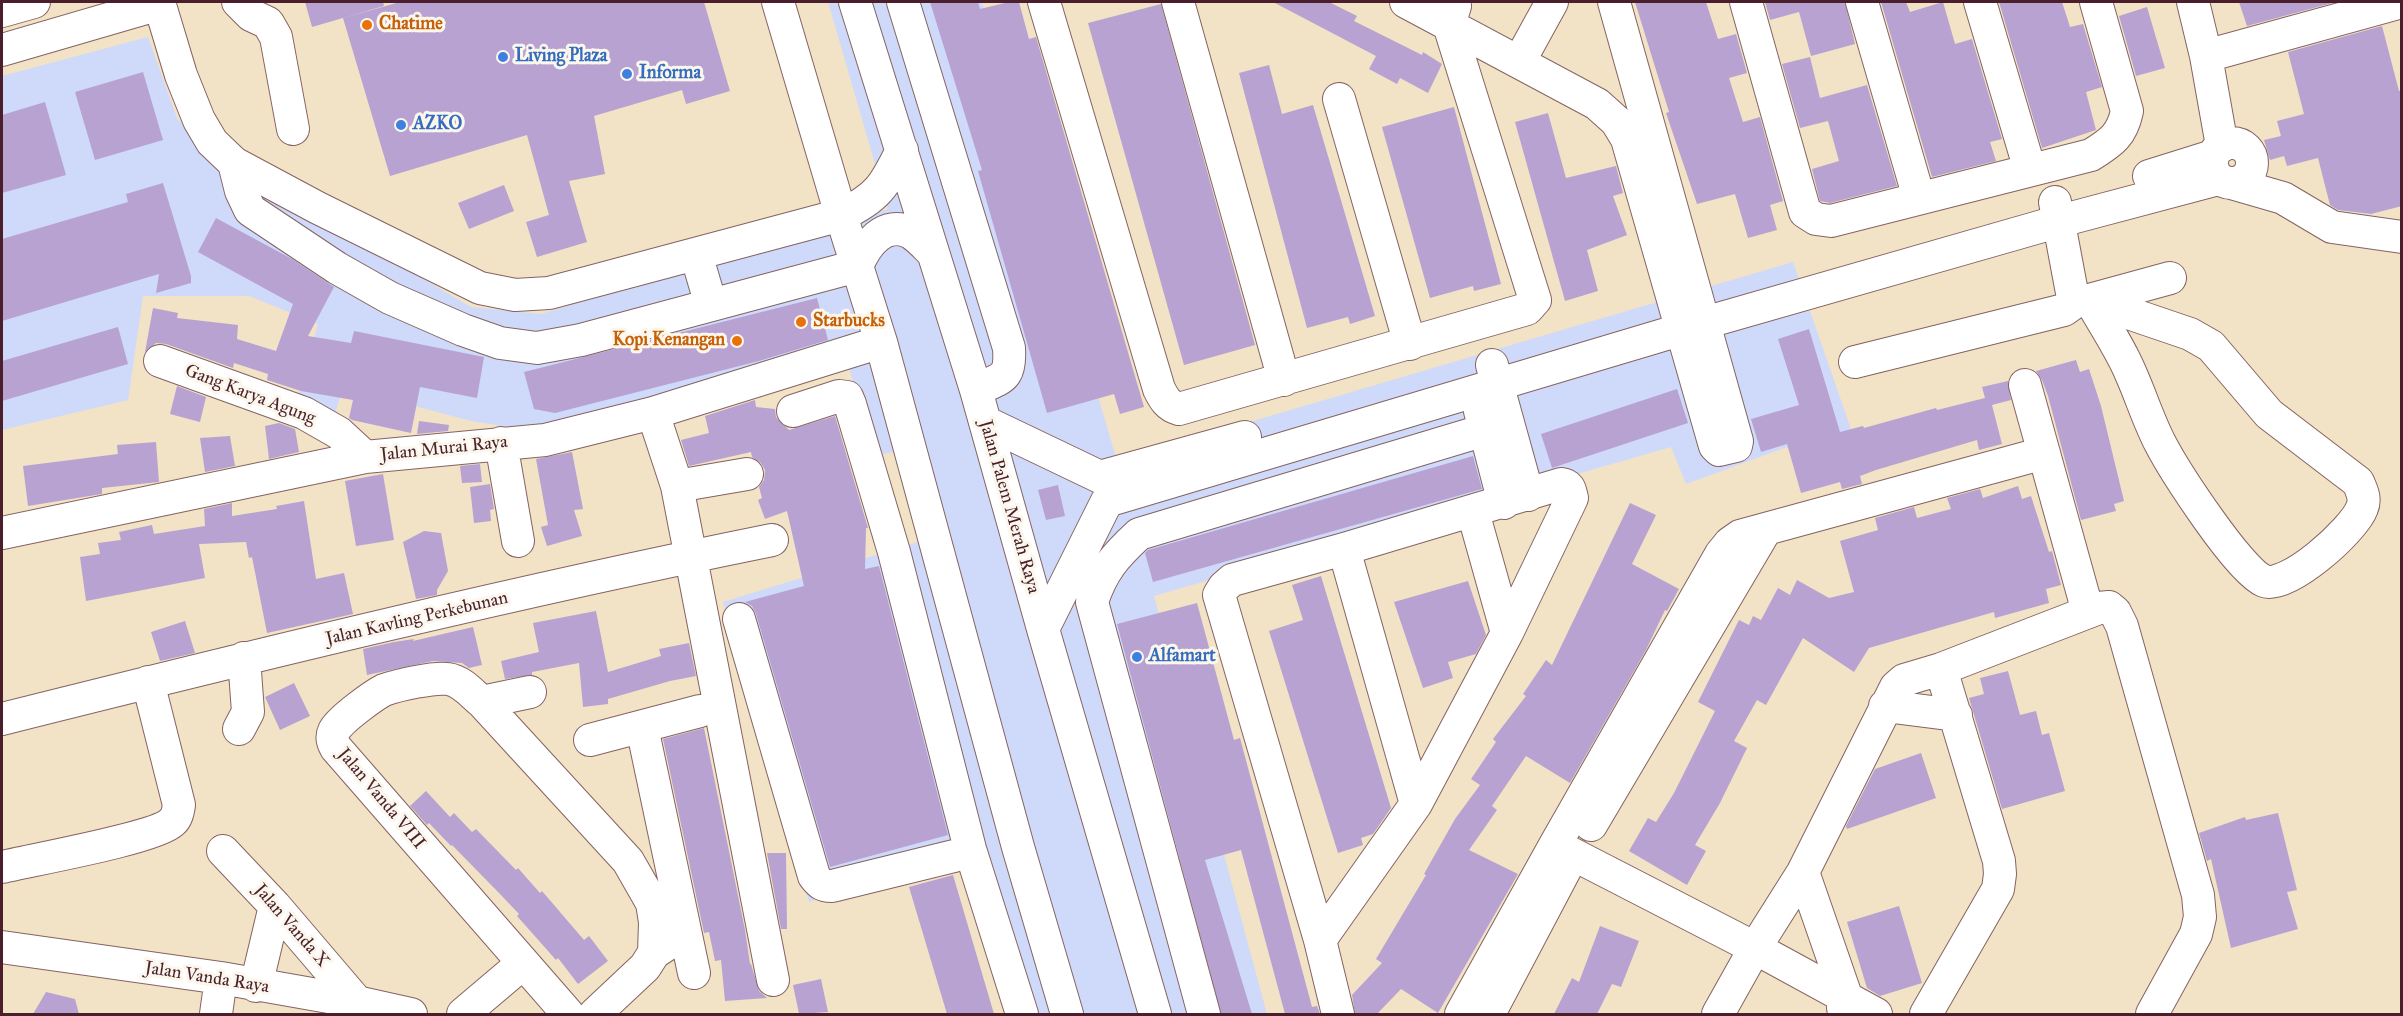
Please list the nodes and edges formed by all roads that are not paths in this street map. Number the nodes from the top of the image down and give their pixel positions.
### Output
1 (34, 2) edge
2 (238, 2) edge
3 (778, 2) edge
4 (855, 2) edge
5 (903, 2) edge
6 (1044, 2) edge
7 (1178, 2) edge
8 (1406, 2) edge
9 (1552, 2) edge
10 (1614, 2) edge
11 (1746, 2) edge
12 (1862, 2) edge
13 (1980, 2) edge
14 (2096, 2) edge
15 (2193, 2) edge
16 (2402, 2) edge
17 (159, 3) edge
18 (2, 11) edge
19 (1450, 11) edge
20 (2, 50) edge
21 (1523, 54) junction
22 (2206, 56) junction
23 (1339, 99) dead end
24 (293, 129) dead end
25 (1649, 130) junction
26 (902, 150) junction
27 (234, 162) junction
28 (2221, 166) junction
29 (2030, 170) junction
30 (1919, 198) junction
31 (2058, 212) junction
32 (1660, 214) junction
33 (841, 215) junction
34 (2402, 237) edge
35 (933, 253) junction
36 (696, 254) junction
37 (857, 266) junction
38 (2170, 278) dead end
39 (480, 288) junction
40 (2080, 302) junction
41 (711, 304) junction
42 (1691, 317) junction
43 (463, 330) junction
44 (881, 342) junction
45 (1410, 344) junction
46 (160, 361) dead end
47 (1855, 362) dead end
48 (1483, 378) junction
49 (1284, 380) junction
50 (2025, 385) dead end
51 (976, 390) junction
52 (794, 411) dead end
53 (653, 413) junction
54 (985, 422) junction
55 (1485, 430) junction
56 (501, 443) junction
57 (2044, 453) junction
58 (365, 457) junction
59 (747, 474) dead end
60 (677, 486) junction
61 (1104, 489) junction
62 (1516, 499) junction
63 (1473, 512) junction
64 (2, 533) edge
65 (772, 540) dead end
66 (518, 541) dead end
67 (1344, 549) junction
68 (689, 557) junction
69 (2088, 612) junction
70 (739, 619) dead end
71 (1042, 629) junction
72 (1507, 633) junction
73 (244, 658) junction
74 (1941, 669) junction
75 (148, 682) junction
76 (530, 692) dead end
77 (482, 702) junction
78 (1885, 706) junction
79 (700, 711) dead end
80 (1956, 715) junction
81 (2, 719) edge
82 (642, 727) junction
83 (238, 729) dead end
84 (590, 740) dead end
85 (1416, 804) junction
86 (1564, 850) junction
87 (223, 851) dead end
88 (954, 856) dead end
89 (2, 867) edge
90 (1803, 872) junction
91 (275, 906) junction
92 (686, 932) junction
93 (1320, 940) junction
94 (2, 947) edge
95 (1755, 948) junction
96 (654, 953) junction
97 (522, 964) junction
98 (694, 973) dead end
99 (222, 978) junction
100 (773, 980) dead end
101 (255, 986) junction
102 (1843, 1005) edge
103 (370, 1008) edge
104 (216, 1014) edge
105 (411, 1014) edge
106 (463, 1014) edge
107 (568, 1014) edge
108 (595, 1014) edge
109 (1022, 1014) edge
110 (1067, 1014) edge
111 (1155, 1014) edge
112 (1204, 1014) edge
113 (1338, 1014) edge
114 (1461, 1014) edge
115 (1489, 1014) edge
116 (1718, 1014) edge
117 (1876, 1014) edge
118 (1926, 1014) edge
119 (2152, 1014) edge

1 - 18 street
2 - 24 street
3 - 33 street
4 - 26 street, Jalan Palem Merah Raya
5 - 51 street
6 - 49 street
7 - 49 street
8 - 19 street
9 - 21 street
10 - 25 street
11 - 30 street
12 - 30 street
13 - 29 street
14 - 29 street
15 - 22 street
16 - 22 street
17 - 20 street
17 - 27 street
19 - 21 street
19 - 45 street
21 - 25 street
21 - 32 street
22 - 28 street
23 - 45 street
25 - 32 street
26 - 33 street
26 - 35 street, Jalan Palem Merah Raya
27 - 39 street
27 - 43 street
28 - 31 street
28 - 34 street
29 - 30 street
31 - 40 street
31 - 42 street
32 - 42 street
33 - 36 street
33 - 37 street
35 - 37 street
35 - 51 street, Jalan Palem Merah Raya
36 - 39 street
36 - 41 street
37 - 41 street
37 - 44 street
38 - 40 street
39 - 43 street
40 - 40 street
40 - 47 street
41 - 43 street
42 - 48 street
44 - 53 street, Jalan Murai Raya
44 - 110 street
45 - 49 street
46 - 58 street, Gang Karya Agung
48 - 55 street
48 - 61 street
48 - 62 street
50 - 57 street
51 - 54 street, Jalan Palem Merah Raya
52 - 109 street
53 - 56 street, Jalan Murai Raya
53 - 60 street
54 - 61 street
54 - 71 street, Jalan Palem Merah Raya
55 - 62 street
55 - 112 street
56 - 58 street, Jalan Murai Raya
56 - 66 street
57 - 69 street
57 - 86 street
58 - 64 street, Jalan Murai Raya
59 - 60 street
60 - 68 street
61 - 71 street
62 - 63 street
62 - 72 street
63 - 67 street
63 - 72 street
65 - 68 street, Jalan Kavling Perkebunan
67 - 85 street
67 - 93 street
68 - 73 street, Jalan Kavling Perkebunan
68 - 100 street
69 - 74 street
69 - 119 street
70 - 88 street
71 - 111 street, Jalan Palem Merah Raya
72 - 85 street
73 - 75 street, Jalan Kavling Perkebunan
73 - 83 street
74 - 78 street
74 - 80 street
75 - 81 street, Jalan Kavling Perkebunan
75 - 89 street
76 - 77 street
77 - 96 street, Jalan Vanda VIII
77 - 97 street, Jalan Vanda VIII
78 - 80 street
78 - 90 street
79 - 82 street
80 - 118 street
82 - 84 street
82 - 92 street
85 - 93 street
86 - 95 street
86 - 114 street
86 - 115 street
87 - 91 street, Jalan Vanda X
90 - 95 street
90 - 102 street
91 - 101 street
91 - 103 street, Jalan Vanda X
92 - 96 street
92 - 98 street
93 - 113 street
94 - 99 street, Jalan Vanda Raya
95 - 102 street
95 - 116 street
96 - 108 street
97 - 106 street
97 - 107 street, Jalan Vanda VIII
99 - 101 street, Jalan Vanda Raya
99 - 104 street
101 - 103 street, Jalan Vanda Raya
102 - 117 street
103 - 105 street, Jalan Vanda Raya

